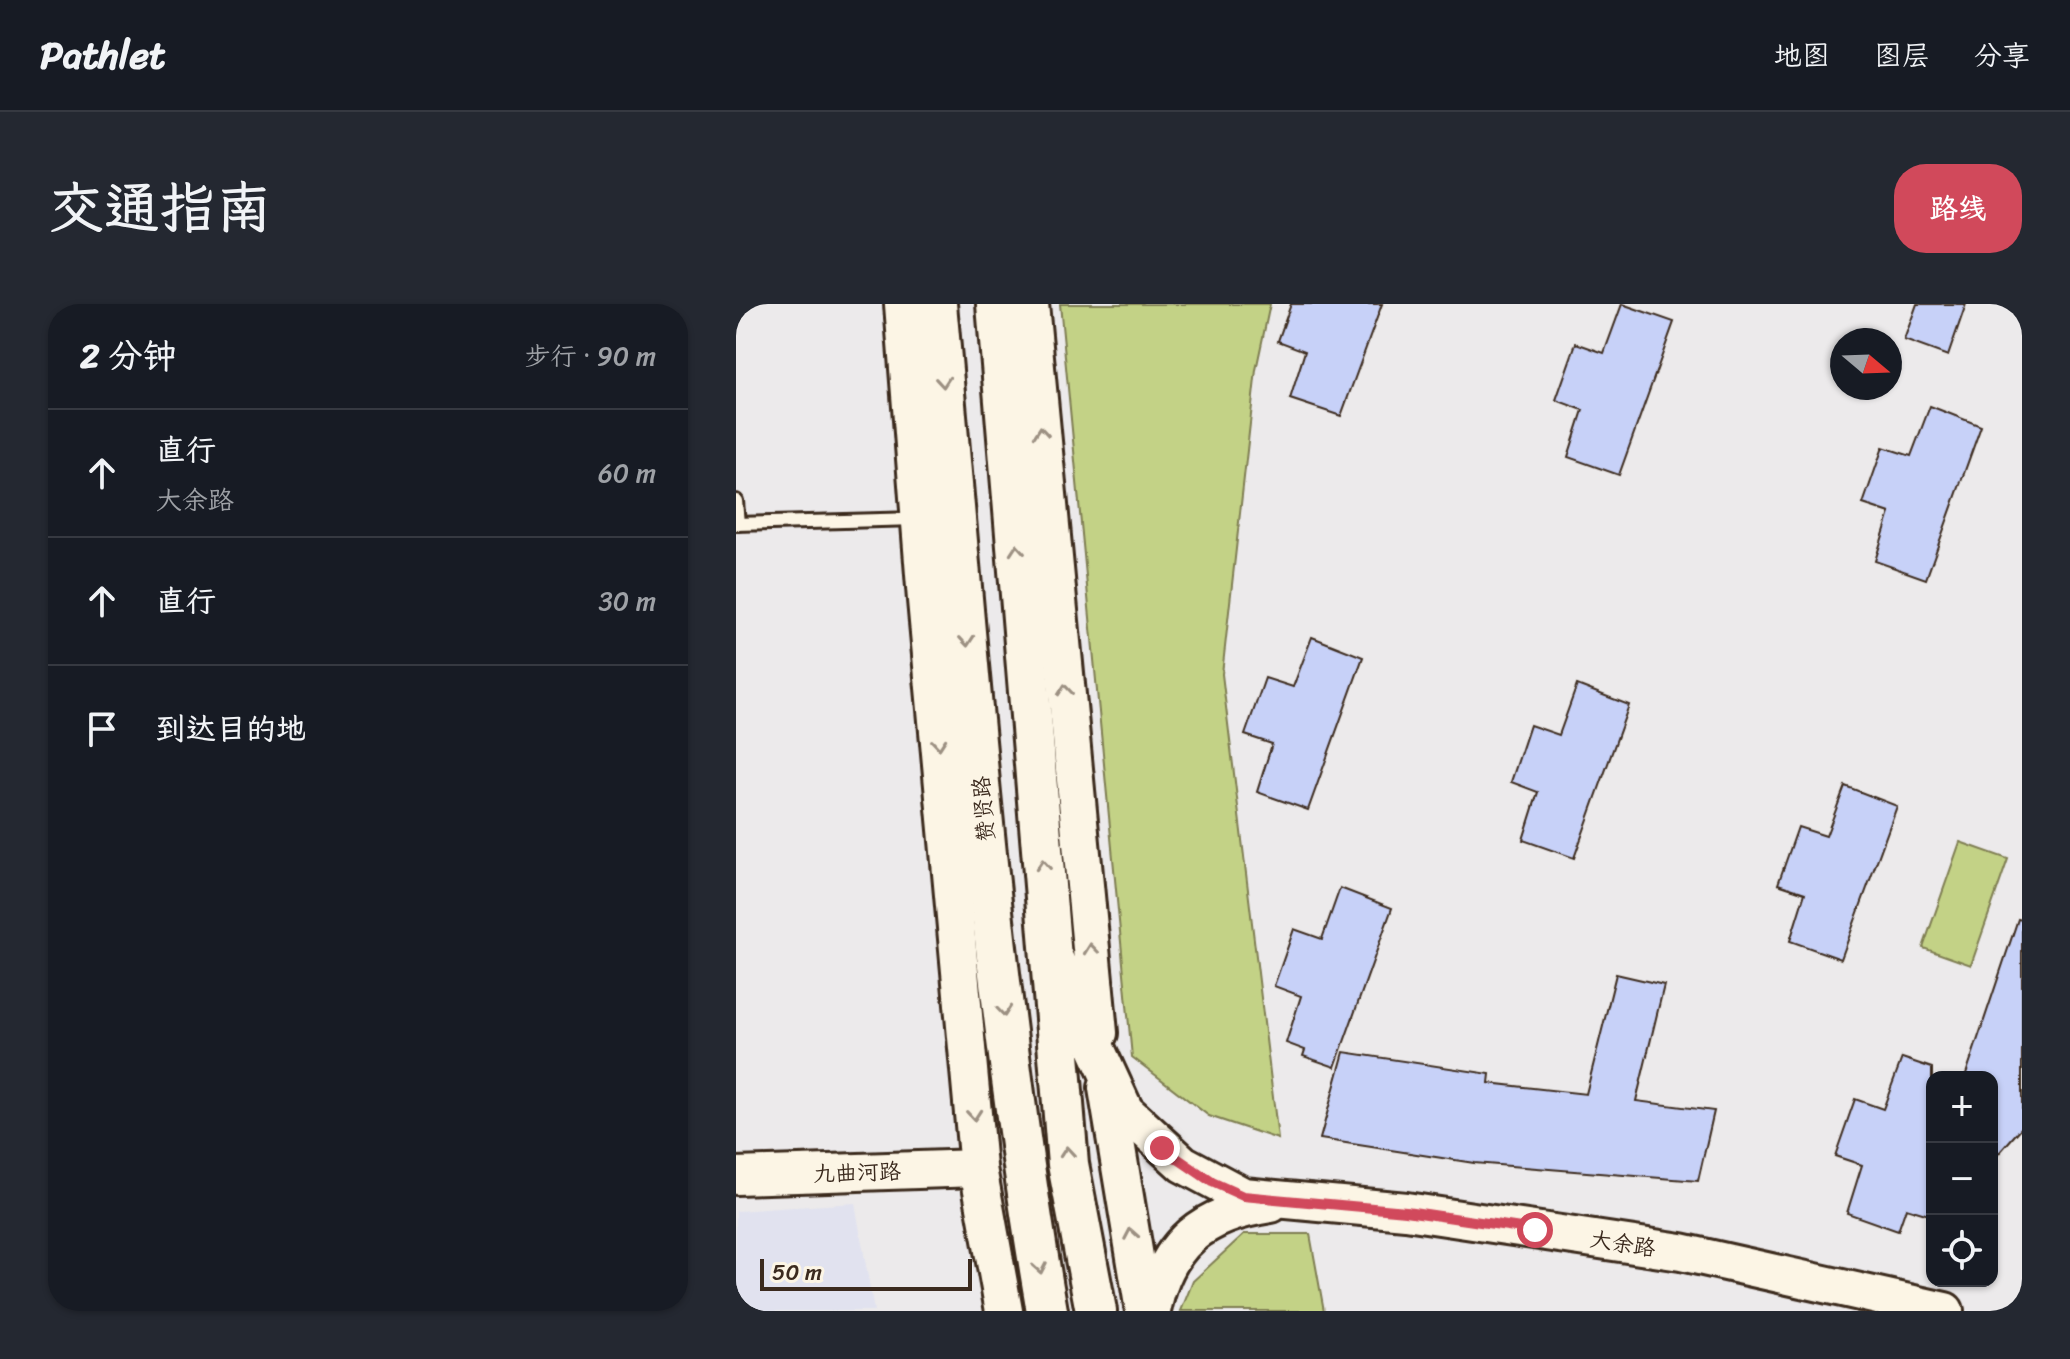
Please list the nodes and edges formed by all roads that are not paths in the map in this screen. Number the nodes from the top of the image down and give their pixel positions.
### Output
1 (903, 304) edge
2 (936, 304) edge
3 (997, 304) edge
4 (1030, 304) edge
5 (736, 501) edge
6 (920, 519) junction
7 (737, 524) edge
8 (991, 895) junction
9 (1050, 945) junction
10 (965, 1026) junction
11 (1102, 1062) junction
12 (978, 1168) junction
13 (736, 1176) edge
14 (1296, 1200) junction
15 (1004, 1311) edge
16 (1047, 1311) edge
17 (1096, 1311) edge
18 (1144, 1311) edge
19 (1152, 1311) edge
20 (1945, 1311) edge

1 - 6 street
2 -> 8 main road, 赞贤路
9 -> 3 main road
11 -> 4 street
5 - 7 lane
6 - 7 lane
6 -> 10 street
8 - 10 street
8 -> 16 main road, 赞贤路
9 - 11 street
17 -> 9 main road
10 -> 12 street
11 - 14 street
18 -> 11 street
12 - 13 street, 九曲河路
12 - 15 street
14 - 19 street
14 - 20 street, 大余路

